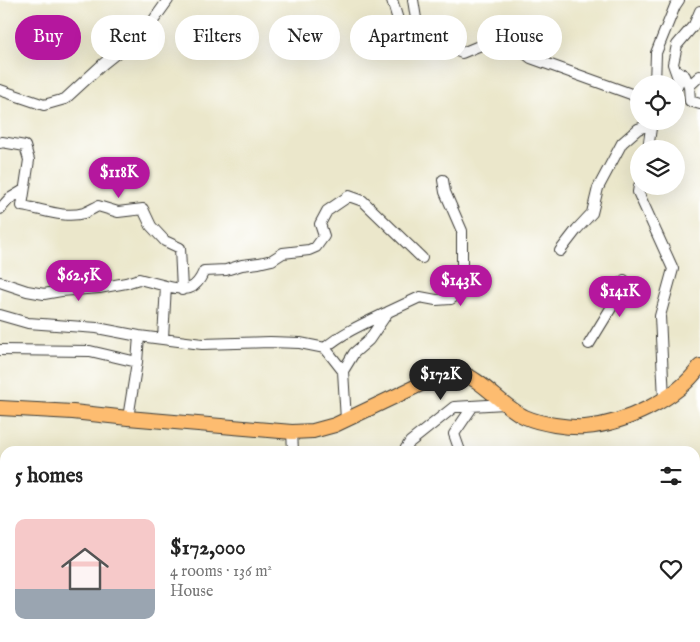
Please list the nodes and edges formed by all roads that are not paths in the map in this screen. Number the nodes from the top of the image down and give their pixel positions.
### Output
1 (168, 0) edge
2 (392, 0) edge
3 (413, 0) edge
4 (679, 0) edge
5 (700, 11) edge
6 (396, 15) edge
7 (697, 24) edge
8 (675, 69) junction
9 (655, 75) edge
10 (677, 75) edge
11 (700, 76) edge
12 (689, 86) junction
13 (0, 90) edge
14 (630, 94) edge
15 (700, 104) edge
16 (637, 130) edge
17 (0, 143) edge
18 (443, 180) dead end
19 (24, 190) junction
20 (639, 195) edge
21 (0, 209) edge
22 (560, 251) dead end
23 (422, 258) dead end
24 (624, 280) dead end
25 (0, 282) edge
26 (166, 286) junction
27 (182, 290) junction
28 (388, 312) junction
29 (0, 315) edge
30 (140, 336) junction
31 (163, 338) junction
32 (589, 344) dead end
33 (325, 348) junction
34 (0, 350) edge
35 (137, 362) junction
36 (700, 366) edge
37 (343, 371) junction
38 (664, 399) junction
39 (506, 404) junction
40 (473, 406) junction
41 (0, 408) edge
42 (128, 418) junction
43 (346, 420) junction
44 (292, 432) junction
45 (293, 446) edge
46 (407, 446) edge
47 (458, 446) edge

1 - 13 street
2 - 6 street
3 - 14 street
4 - 9 street
5 - 7 street
7 - 8 street
8 - 10 street
8 - 12 street
11 - 12 street
12 - 15 street
16 - 22 street
17 - 19 street
18 - 28 street
19 - 21 street
19 - 27 street
20 - 38 street
23 - 27 street
24 - 32 street
25 - 26 street
26 - 27 street
26 - 31 street
28 - 33 street
28 - 37 street
29 - 30 street
30 - 31 street
30 - 35 street
31 - 33 street
33 - 37 street
34 - 35 street
35 - 42 street
36 - 38 highway
37 - 43 street
38 - 39 highway
39 - 40 street
39 - 43 highway
40 - 46 street
40 - 47 street
41 - 42 highway
42 - 44 highway
43 - 44 highway
44 - 45 street

